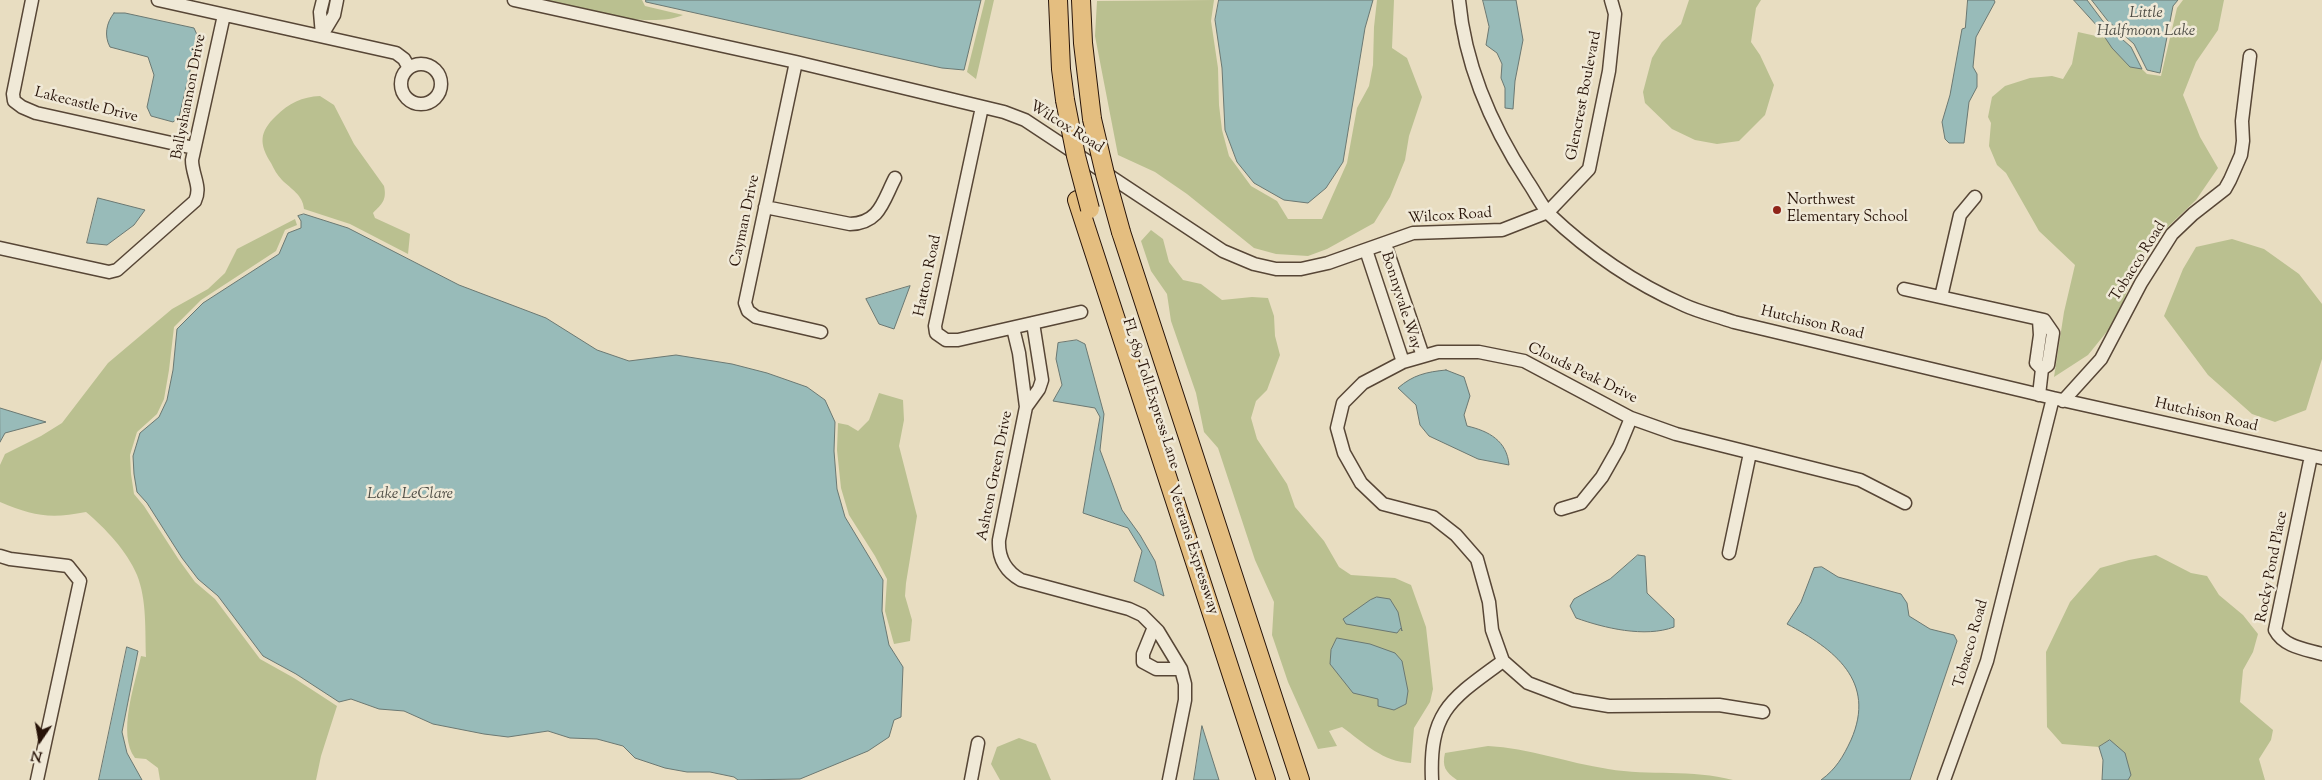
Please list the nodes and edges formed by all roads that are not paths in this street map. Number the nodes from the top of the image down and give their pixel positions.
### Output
1 (32, 0) edge
2 (158, 0) edge
3 (323, 0) edge
4 (337, 0) edge
5 (514, 0) edge
6 (1048, 0) edge
7 (1058, 0) edge
8 (1081, 0) edge
9 (1459, 0) edge
10 (1611, 0) edge
11 (224, 15) junction
12 (322, 35) junction
13 (2250, 56) dead end
14 (796, 62) junction
15 (409, 68) dead end
16 (1060, 96) junction
17 (982, 108) junction
18 (194, 148) junction
19 (895, 178) dead end
20 (1975, 197) dead end
21 (1083, 204) junction
22 (766, 207) junction
23 (1548, 212) junction
24 (1385, 244) junction
25 (0, 248) edge
26 (1366, 250) junction
27 (1904, 289) dead end
28 (1941, 297) junction
29 (1081, 312) dead end
30 (1411, 320) junction
31 (2038, 320) junction
32 (1032, 323) junction
33 (1012, 328) junction
34 (1393, 330) junction
35 (821, 332) dead end
36 (2037, 353) junction
37 (2050, 355) junction
38 (1423, 356) junction
39 (1402, 362) junction
40 (1040, 363) junction
41 (1021, 365) junction
42 (2042, 369) junction
43 (2039, 395) junction
44 (2058, 399) junction
45 (1026, 407) junction
46 (1631, 418) junction
47 (1750, 453) junction
48 (2317, 457) edge
49 (1904, 503) dead end
50 (1561, 509) dead end
51 (1729, 553) dead end
52 (0, 556) edge
53 (1154, 626) junction
54 (2322, 654) edge
55 (1503, 662) junction
56 (1181, 669) junction
57 (1763, 712) dead end
58 (978, 743) dead end
59 (37, 780) edge
60 (971, 780) edge
61 (1169, 780) edge
62 (1266, 780) edge
63 (1276, 780) edge
64 (1300, 780) edge
65 (1432, 780) edge
66 (1944, 780) edge

1 - 18 street, Lakecastle Drive
2 - 11 street
3 - 12 street
4 - 12 street
5 - 14 street, Wilcox Road
6 - 16 highway, Veterans Expressway
7 - 16 highway
8 - 64 highway, bridge
9 - 23 street, Hutchison Road
10 - 23 street, Glencrest Boulevard
11 - 12 street
11 - 18 street, Ballyshannon Drive
12 - 15 street
13 - 44 street, Tobacco Road
14 - 17 street, Wilcox Road
14 - 22 street, Cayman Drive
16 - 21 highway, Veterans Expressway
17 - 26 street, Wilcox Road
17 - 33 street, Hatton Road
18 - 25 street, Ballyshannon Drive
19 - 22 street
20 - 28 street
21 - 62 highway, Veterans Expressway
21 - 63 highway, FL 589 Toll Express Lane
22 - 35 street, Cayman Drive
23 - 24 street, Wilcox Road
23 - 43 street, Hutchison Road
24 - 26 street, Wilcox Road
24 - 30 street, Bonnyvale Way
26 - 34 street, Bonnyvale Way
27 - 28 street
28 - 31 street
29 - 32 street, Hatton Road
30 - 34 street
30 - 38 street, Bonnyvale Way
31 - 36 street
31 - 37 street
32 - 33 street, Hatton Road
32 - 40 street, Ashton Green Drive
33 - 41 street, Ashton Green Drive
34 - 39 street, Bonnyvale Way
36 - 37 street
36 - 42 street
37 - 42 street
38 - 39 street, Clouds Peak Drive
38 - 46 street, Clouds Peak Drive
39 - 55 street, Clouds Peak Drive
40 - 41 street
40 - 45 street, Ashton Green Drive
41 - 45 street, Ashton Green Drive
42 - 43 street
43 - 44 street, Hutchison Road
44 - 48 street, Hutchison Road
44 - 66 street, Tobacco Road
45 - 53 street, Ashton Green Drive
46 - 47 street, Clouds Peak Drive
46 - 50 street
47 - 49 street, Clouds Peak Drive
47 - 51 street
48 - 54 street, Rocky Pond Place
52 - 59 street
53 - 56 street, Ashton Green Drive
53 - 56 street
55 - 57 street
55 - 65 street
56 - 61 street, Ashton Green Drive
58 - 60 street

